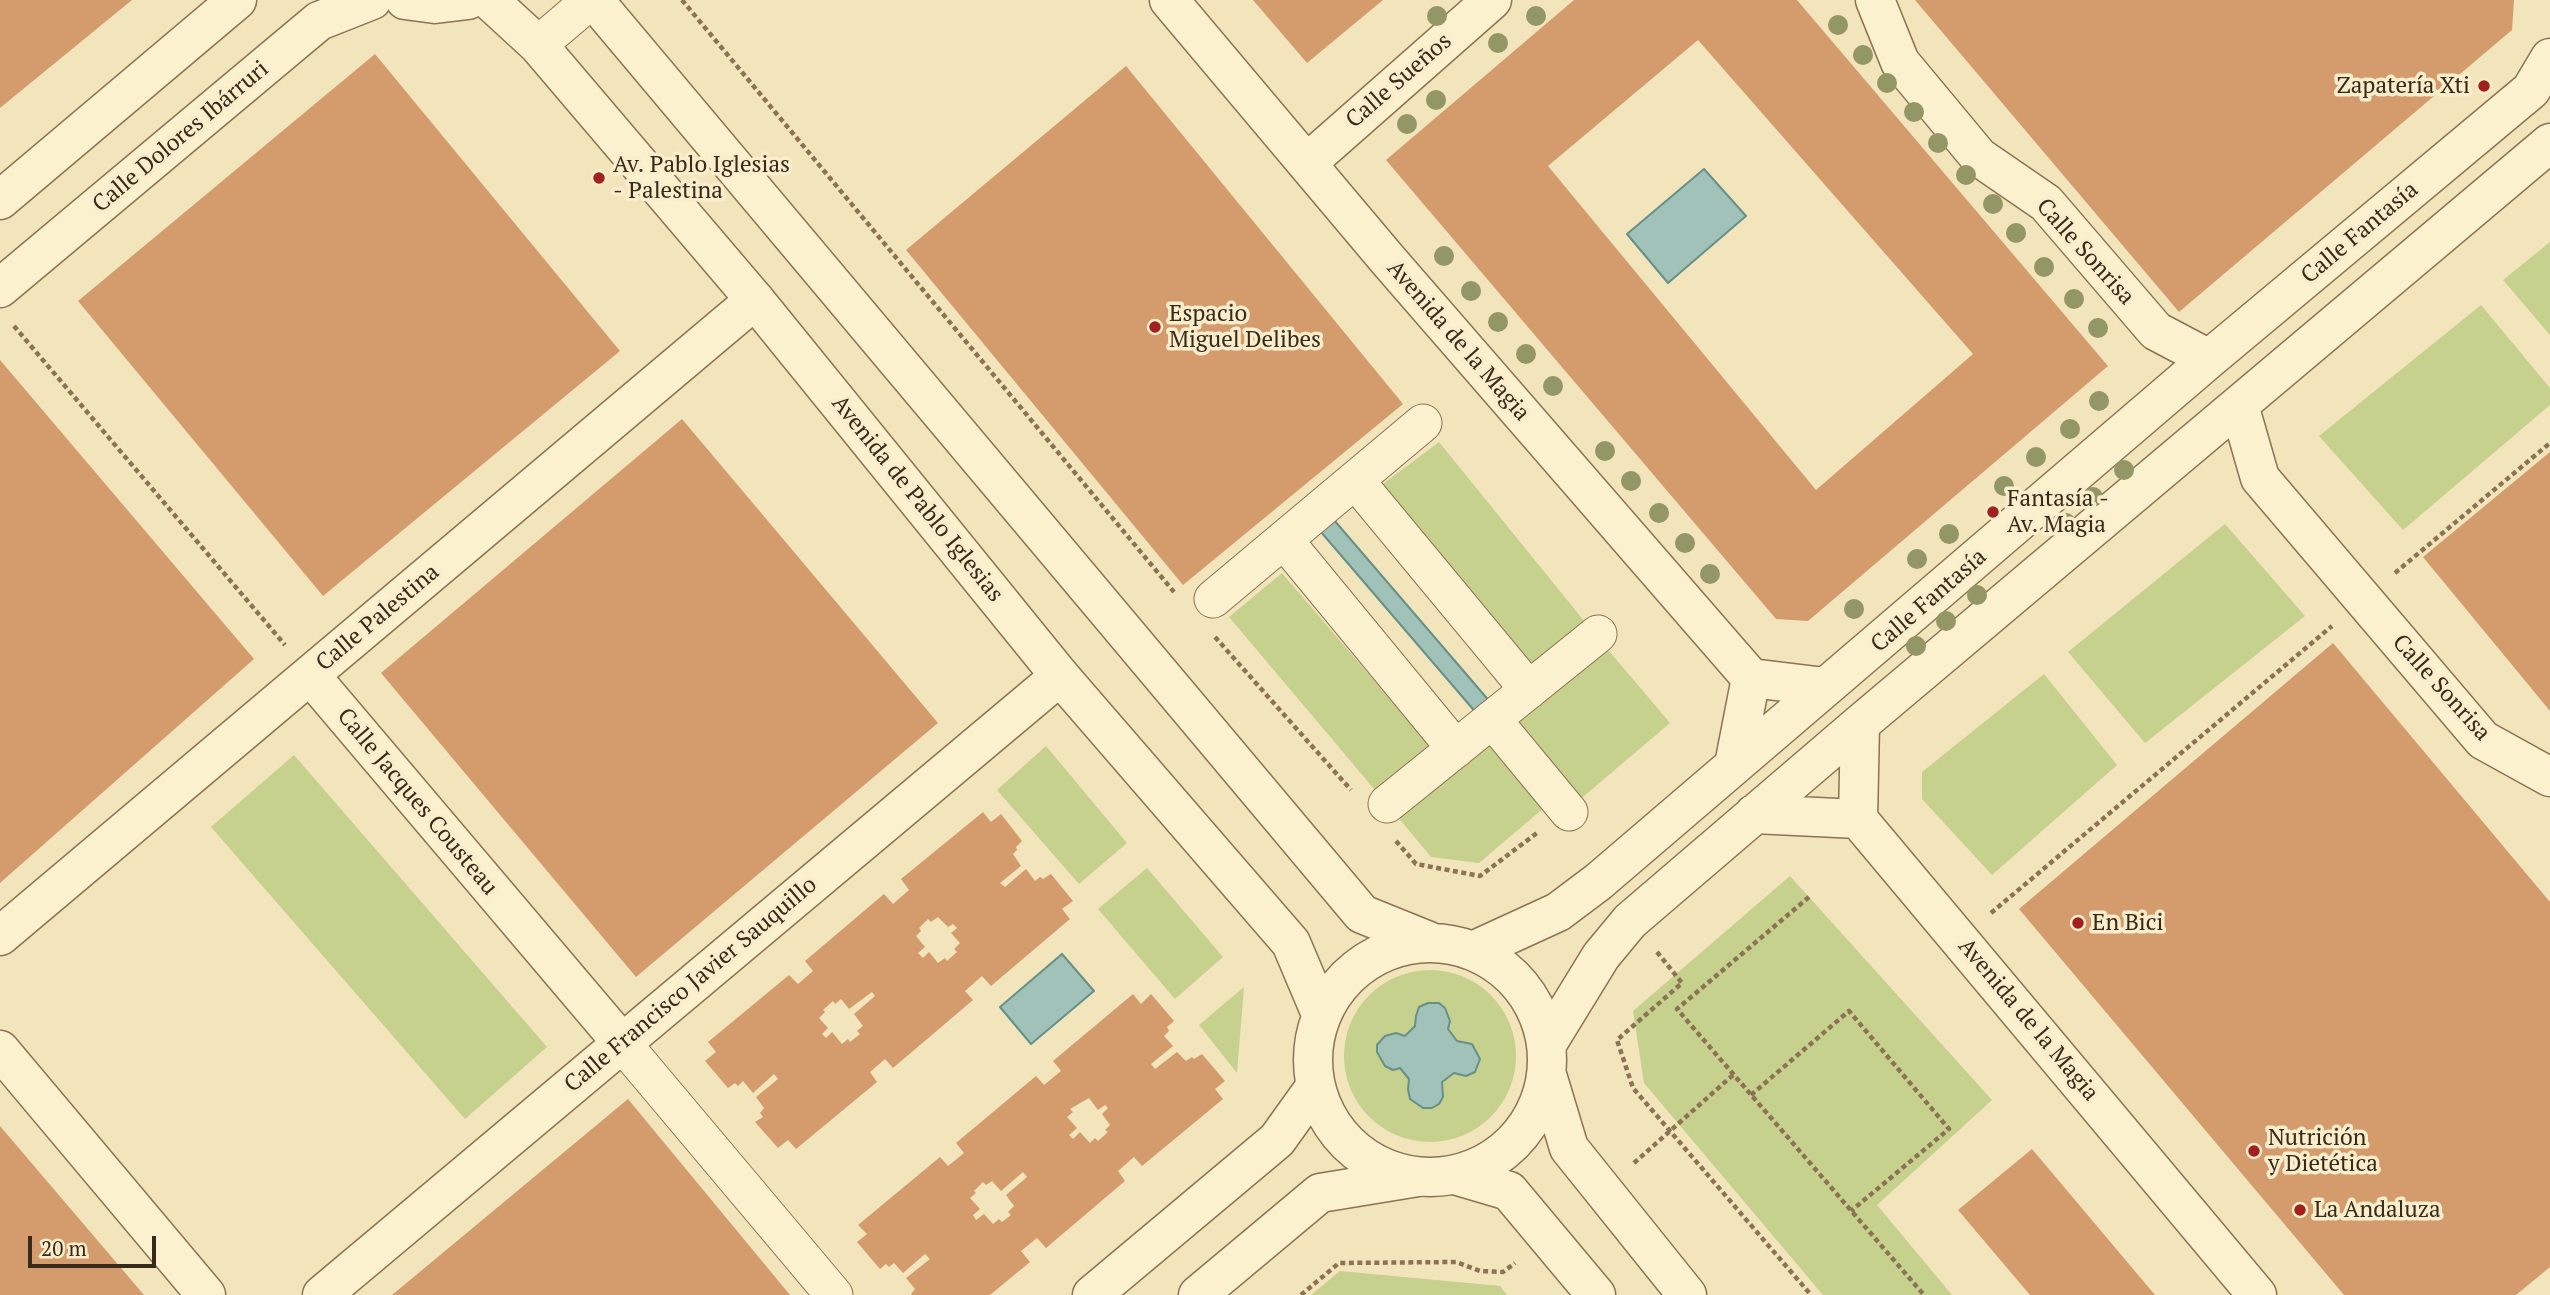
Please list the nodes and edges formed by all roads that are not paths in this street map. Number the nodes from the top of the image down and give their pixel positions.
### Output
1 (237, 0) edge
2 (372, 0) edge
3 (405, 0) edge
4 (468, 0) edge
5 (489, 0) edge
6 (593, 0) edge
7 (1169, 0) edge
8 (1492, 0) edge
9 (1875, 0) edge
10 (538, 45) junction
11 (2550, 58) edge
12 (2550, 143) edge
13 (1307, 163) junction
14 (0, 200) edge
15 (755, 300) junction
16 (4, 304) edge
17 (2209, 359) junction
18 (2238, 405) junction
19 (1423, 423) dead end
20 (1355, 481) junction
21 (1284, 540) junction
22 (1200, 609) road end
23 (1598, 634) dead end
24 (310, 675) junction
25 (1060, 676) junction
26 (1751, 678) junction
27 (1825, 687) junction
28 (1529, 690) junction
29 (1492, 719) junction
30 (1860, 723) junction
31 (1456, 749) junction
32 (1734, 765) junction
33 (2550, 777) edge
34 (1754, 814) junction
35 (1388, 819) road end
36 (1858, 819) junction
37 (1554, 821) road end
38 (0, 936) edge
39 (1429, 941) junction
40 (1475, 950) junction
41 (1321, 1014) junction
42 (622, 1044) junction
43 (0, 1050) edge
44 (1547, 1059) junction
45 (1315, 1087) junction
46 (1436, 1176) junction
47 (206, 1295) edge
48 (322, 1295) edge
49 (834, 1295) edge
50 (1092, 1295) edge
51 (1198, 1295) edge
52 (1596, 1295) edge
53 (1687, 1295) edge
54 (2257, 1295) edge

1 - 14 street
2 - 16 street, Calle Dolores Ibárruri
3 - 4 street
5 - 10 street, Avenida de Pablo Iglesias
6 - 10 street
6 - 39 street
7 - 13 street, Avenida de la Magia
8 - 13 street, Calle Sueños
9 - 17 street, Calle Sonrisa
10 - 15 street, Avenida de Pablo Iglesias
11 - 17 street, Calle Fantasía
12 - 18 street
13 - 26 street, Avenida de la Magia
15 - 24 street, Calle Palestina
15 - 25 street, Avenida de Pablo Iglesias
17 - 27 street, Calle Fantasía
18 - 30 street
18 - 33 street, Calle Sonrisa
19 - 20 street
20 - 21 street
20 - 28 street
21 - 22 street
21 - 31 street
23 - 28 street
24 - 38 street, Calle Palestina
24 - 42 street, Calle Jacques Cousteau
25 - 41 street, Avenida de Pablo Iglesias
25 - 42 street, Calle Francisco Javier Sauquillo
26 - 27 street
26 - 32 street
27 - 32 street, Calle Fantasía
28 - 29 street
29 - 31 street
29 - 37 street
30 - 34 street
30 - 36 street
31 - 35 street
32 - 40 street, Calle Fantasía
34 - 36 street
34 - 44 street
36 - 54 street, Avenida de la Magia
39 - 40 street
39 - 41 street
40 - 44 street
41 - 45 street
42 - 48 street, Calle Francisco Javier Sauquillo
42 - 49 street, Calle Jacques Cousteau
43 - 47 street
44 - 46 street
44 - 53 street
45 - 46 street
45 - 50 street
46 - 51 street
46 - 52 street

